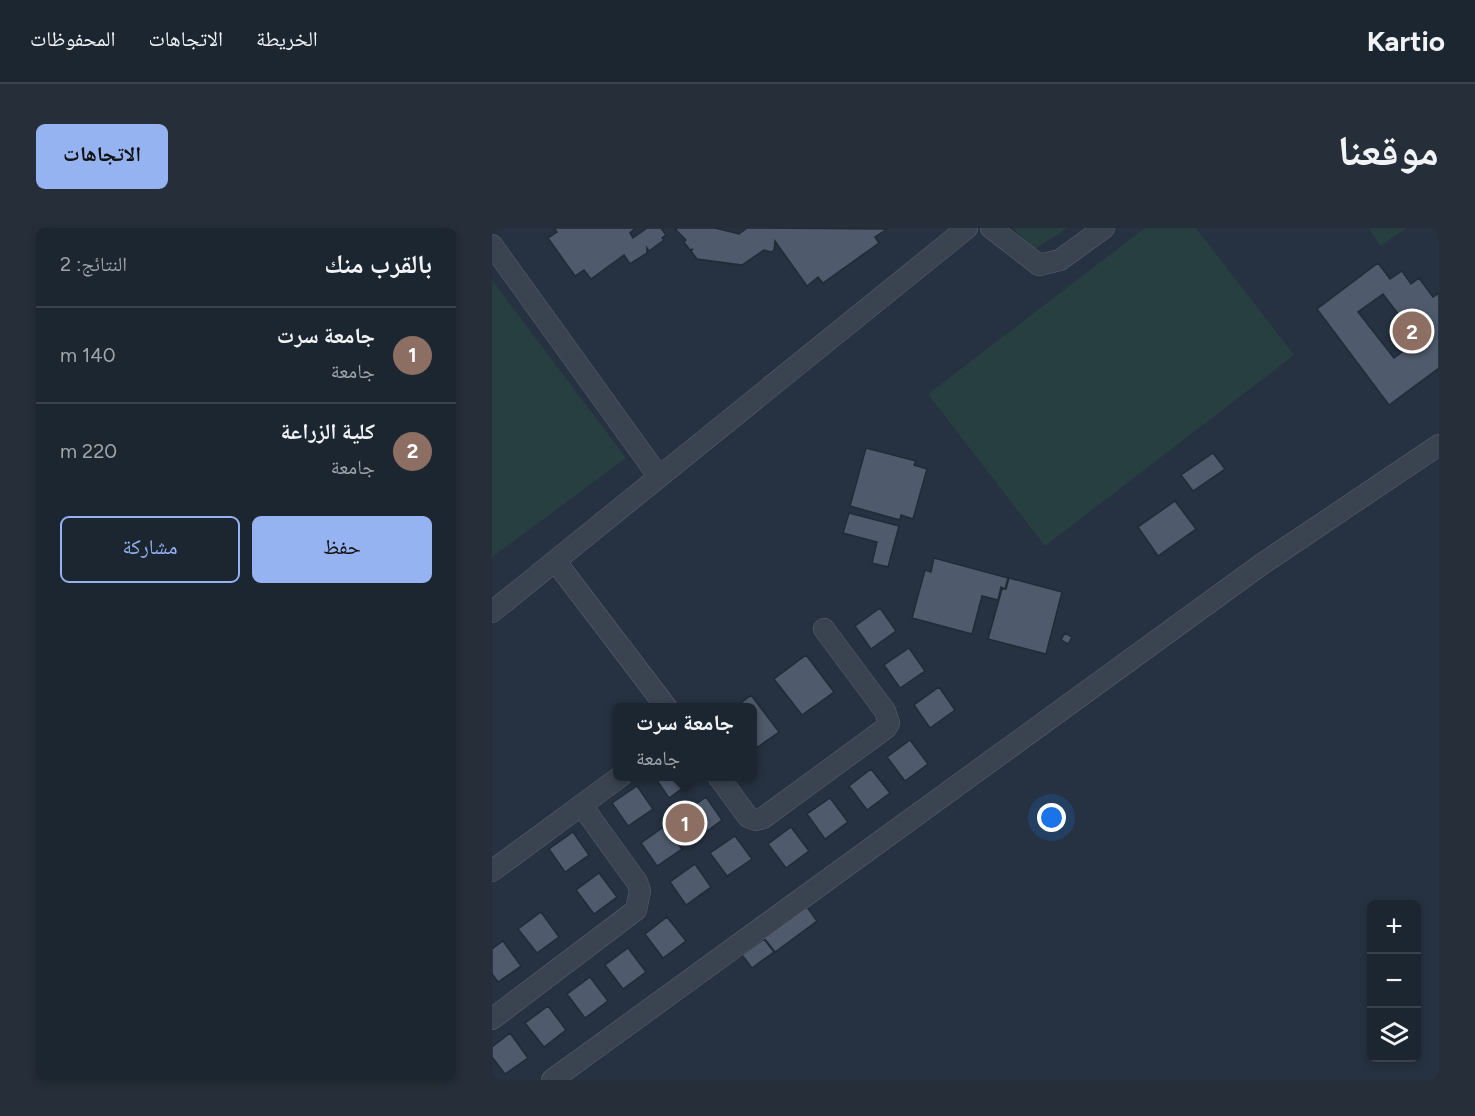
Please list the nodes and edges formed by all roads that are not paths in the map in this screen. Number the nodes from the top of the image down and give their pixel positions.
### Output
1 (967, 228) edge
2 (991, 228) edge
3 (1104, 228) edge
4 (492, 244) edge
5 (1439, 445) edge
6 (660, 477) junction
7 (556, 562) junction
8 (492, 612) edge
9 (824, 629) dead end
10 (663, 703) edge
11 (616, 781) edge
12 (721, 781) edge
13 (582, 806) junction
14 (492, 872) edge
15 (492, 1019) edge
16 (552, 1080) edge

1 - 6 street
2 - 3 street
4 - 6 street
5 - 16 street
6 - 7 street
7 - 8 street
7 - 10 street
9 - 12 street
11 - 13 street
13 - 14 street
13 - 15 street

